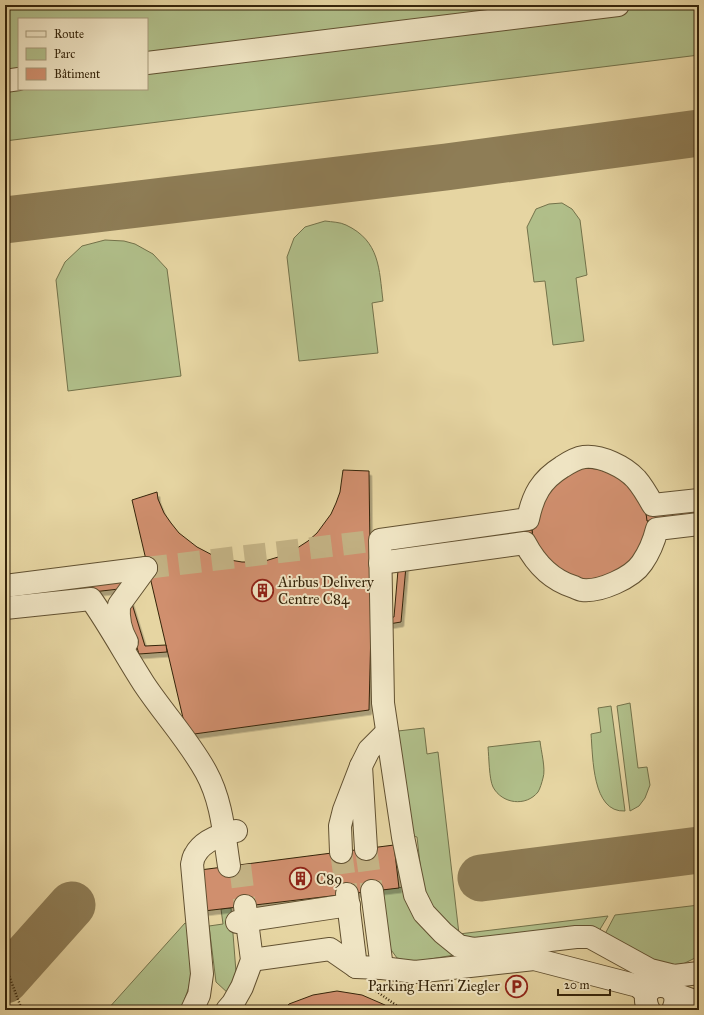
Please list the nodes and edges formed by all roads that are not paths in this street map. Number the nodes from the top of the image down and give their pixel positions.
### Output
1 (618, 5) edge
2 (148, 63) edge
3 (18, 79) edge
4 (5, 80) edge
5 (699, 500) edge
6 (699, 524) edge
7 (380, 563) junction
8 (104, 574) junction
9 (5, 586) edge
10 (5, 608) edge
11 (99, 611) junction
12 (387, 732) junction
13 (361, 766) junction
14 (231, 832) junction
15 (366, 849) tunnel mouth
16 (341, 852) tunnel mouth
17 (235, 866) tunnel mouth
18 (372, 891) tunnel mouth
19 (241, 914) junction
20 (252, 960) junction
21 (356, 967) junction
22 (382, 968) junction
23 (699, 973) edge
24 (242, 987) junction
25 (648, 1002) edge
26 (674, 1002) edge
27 (699, 1004) edge
28 (192, 1010) edge
29 (227, 1010) edge

1 - 2 lane
3 - 4 lane
5 - 7 lane
6 - 7 lane
7 - 12 lane
8 - 9 lane
8 - 11 lane
8 - 14 lane
10 - 11 lane
11 - 14 lane
12 - 13 lane
12 - 23 lane
13 - 15 lane
13 - 16 lane
14 - 17 lane
14 - 28 lane
18 - 22 lane
19 - 20 lane
19 - 21 lane
19 - 24 lane
20 - 21 lane
20 - 24 lane
21 - 22 lane
22 - 25 lane
24 - 29 lane
25 - 26 lane
26 - 27 lane

